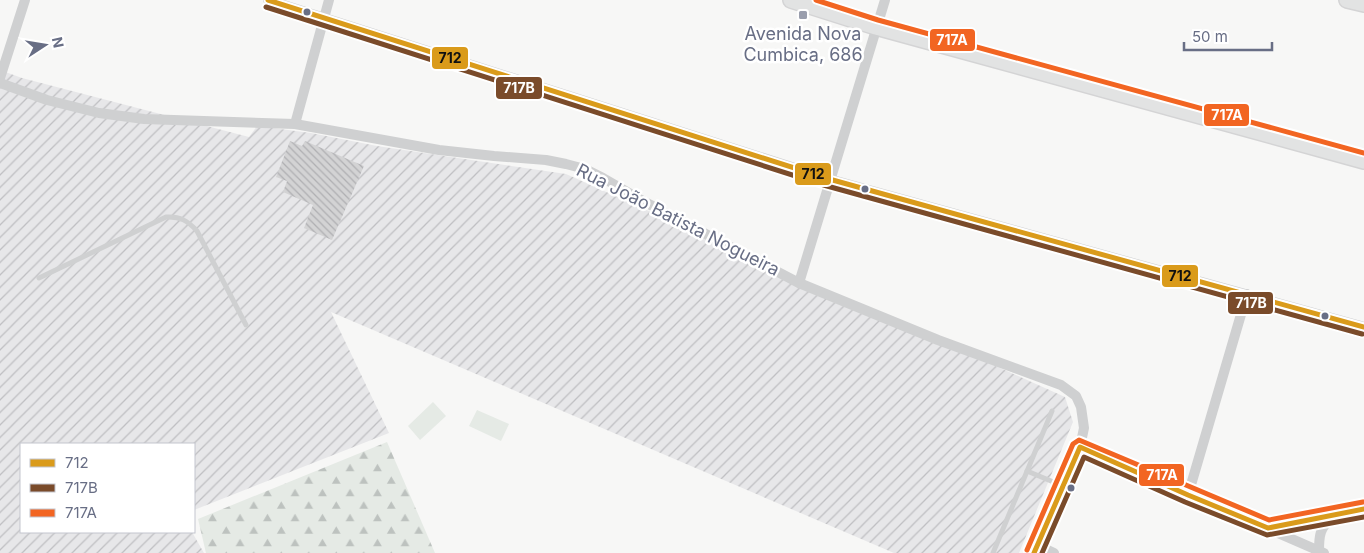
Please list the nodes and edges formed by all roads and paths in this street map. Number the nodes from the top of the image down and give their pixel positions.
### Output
1 (25, 0) edge
2 (268, 0) edge
3 (329, 0) edge
4 (791, 0) edge
5 (885, 0) edge
6 (1347, 0) edge
7 (1364, 4) edge
8 (323, 18) junction
9 (876, 27) junction
10 (0, 78) edge
11 (0, 83) edge
12 (295, 124) junction
13 (1364, 161) edge
14 (829, 179) junction
15 (39, 278) dead end
16 (799, 283) junction
17 (1247, 294) junction
18 (246, 325) dead end
19 (1364, 326) edge
20 (1052, 412) dead end
21 (1080, 447) junction
22 (1027, 471) junction
23 (1063, 486) junction
24 (1188, 495) junction
25 (1364, 509) edge
26 (1332, 516) junction
27 (1268, 528) junction
28 (1035, 549) edge
29 (1322, 552) edge
30 (993, 553) edge
31 (1054, 553) edge

1 - 10 street
2 - 8 street
3 - 8 street
4 - 9 street
5 - 9 street
6 - 7 street
8 - 12 street
8 - 14 street
9 - 13 street
9 - 14 street
11 - 12 street, Rua João Batista Nogueira
12 - 16 street, Rua João Batista Nogueira
14 - 16 street
14 - 17 street
15 - 18 lane
16 - 21 street, Rua João Batista Nogueira
17 - 19 street
17 - 24 street
20 - 22 lane
21 - 23 street, Rua João Batista Nogueira
21 - 24 street
22 - 23 lane
22 - 30 lane
23 - 28 street, Rua João Batista Nogueira
24 - 27 street
25 - 26 street
26 - 27 street
26 - 29 street
27 - 29 street
28 - 31 street

